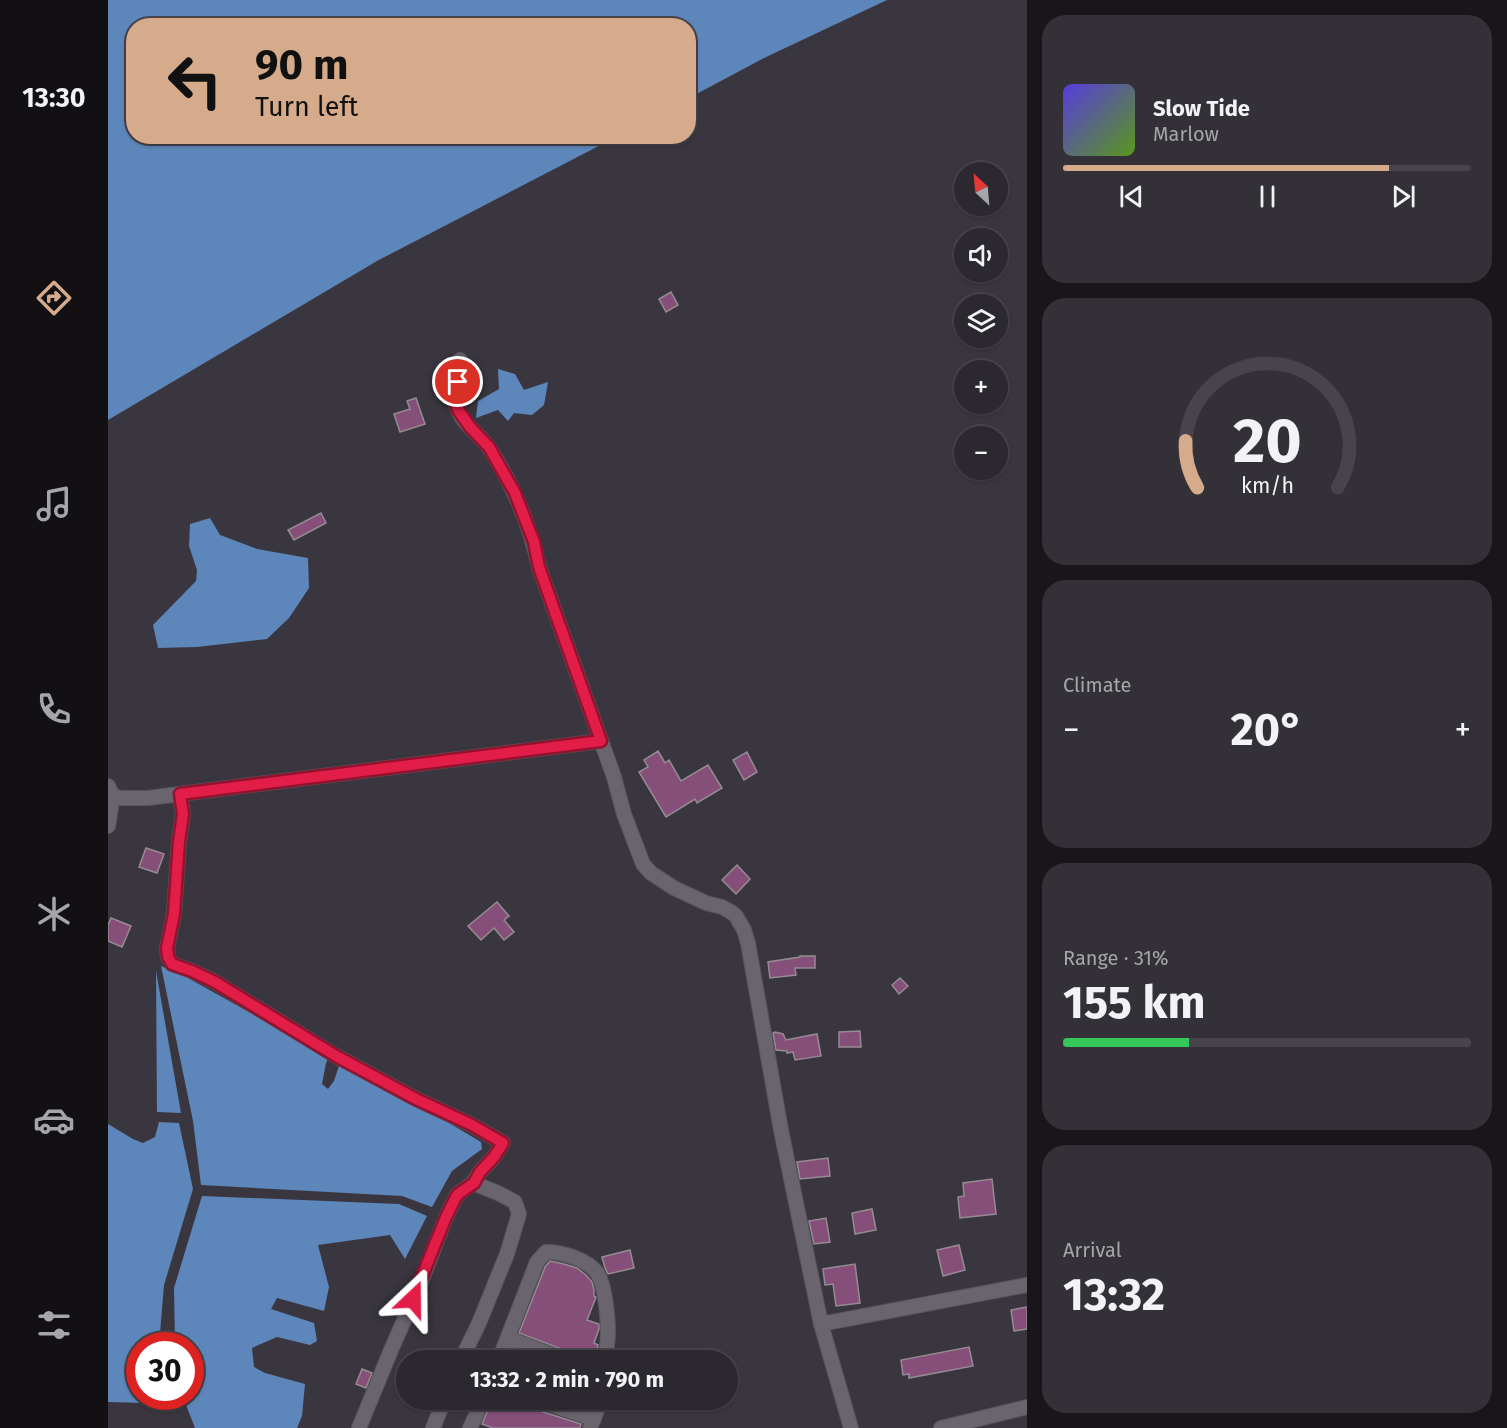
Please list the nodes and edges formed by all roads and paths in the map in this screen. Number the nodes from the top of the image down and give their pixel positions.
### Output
1 (460, 360) dead end
2 (601, 741) junction
3 (110, 791) edge
4 (180, 794) junction
5 (108, 826) edge
6 (474, 1183) junction
7 (1027, 1285) edge
8 (821, 1324) junction
9 (508, 1338) junction
10 (466, 1350) edge
11 (503, 1350) edge
12 (540, 1350) edge
13 (605, 1350) edge
14 (1027, 1407) edge
15 (440, 1410) edge
16 (479, 1410) edge
17 (561, 1410) edge
18 (592, 1423) edge
19 (359, 1428) edge
20 (433, 1428) edge
21 (471, 1428) edge
22 (851, 1428) edge
23 (941, 1428) edge

1 - 2 street
2 - 4 street
2 - 8 street
3 - 4 street
3 - 5 street
4 - 6 street
6 - 10 street
6 - 19 street
7 - 8 street
8 - 22 street
9 - 11 street
9 - 12 street
9 - 13 street
14 - 23 street
15 - 20 street
16 - 21 street
17 - 18 street

